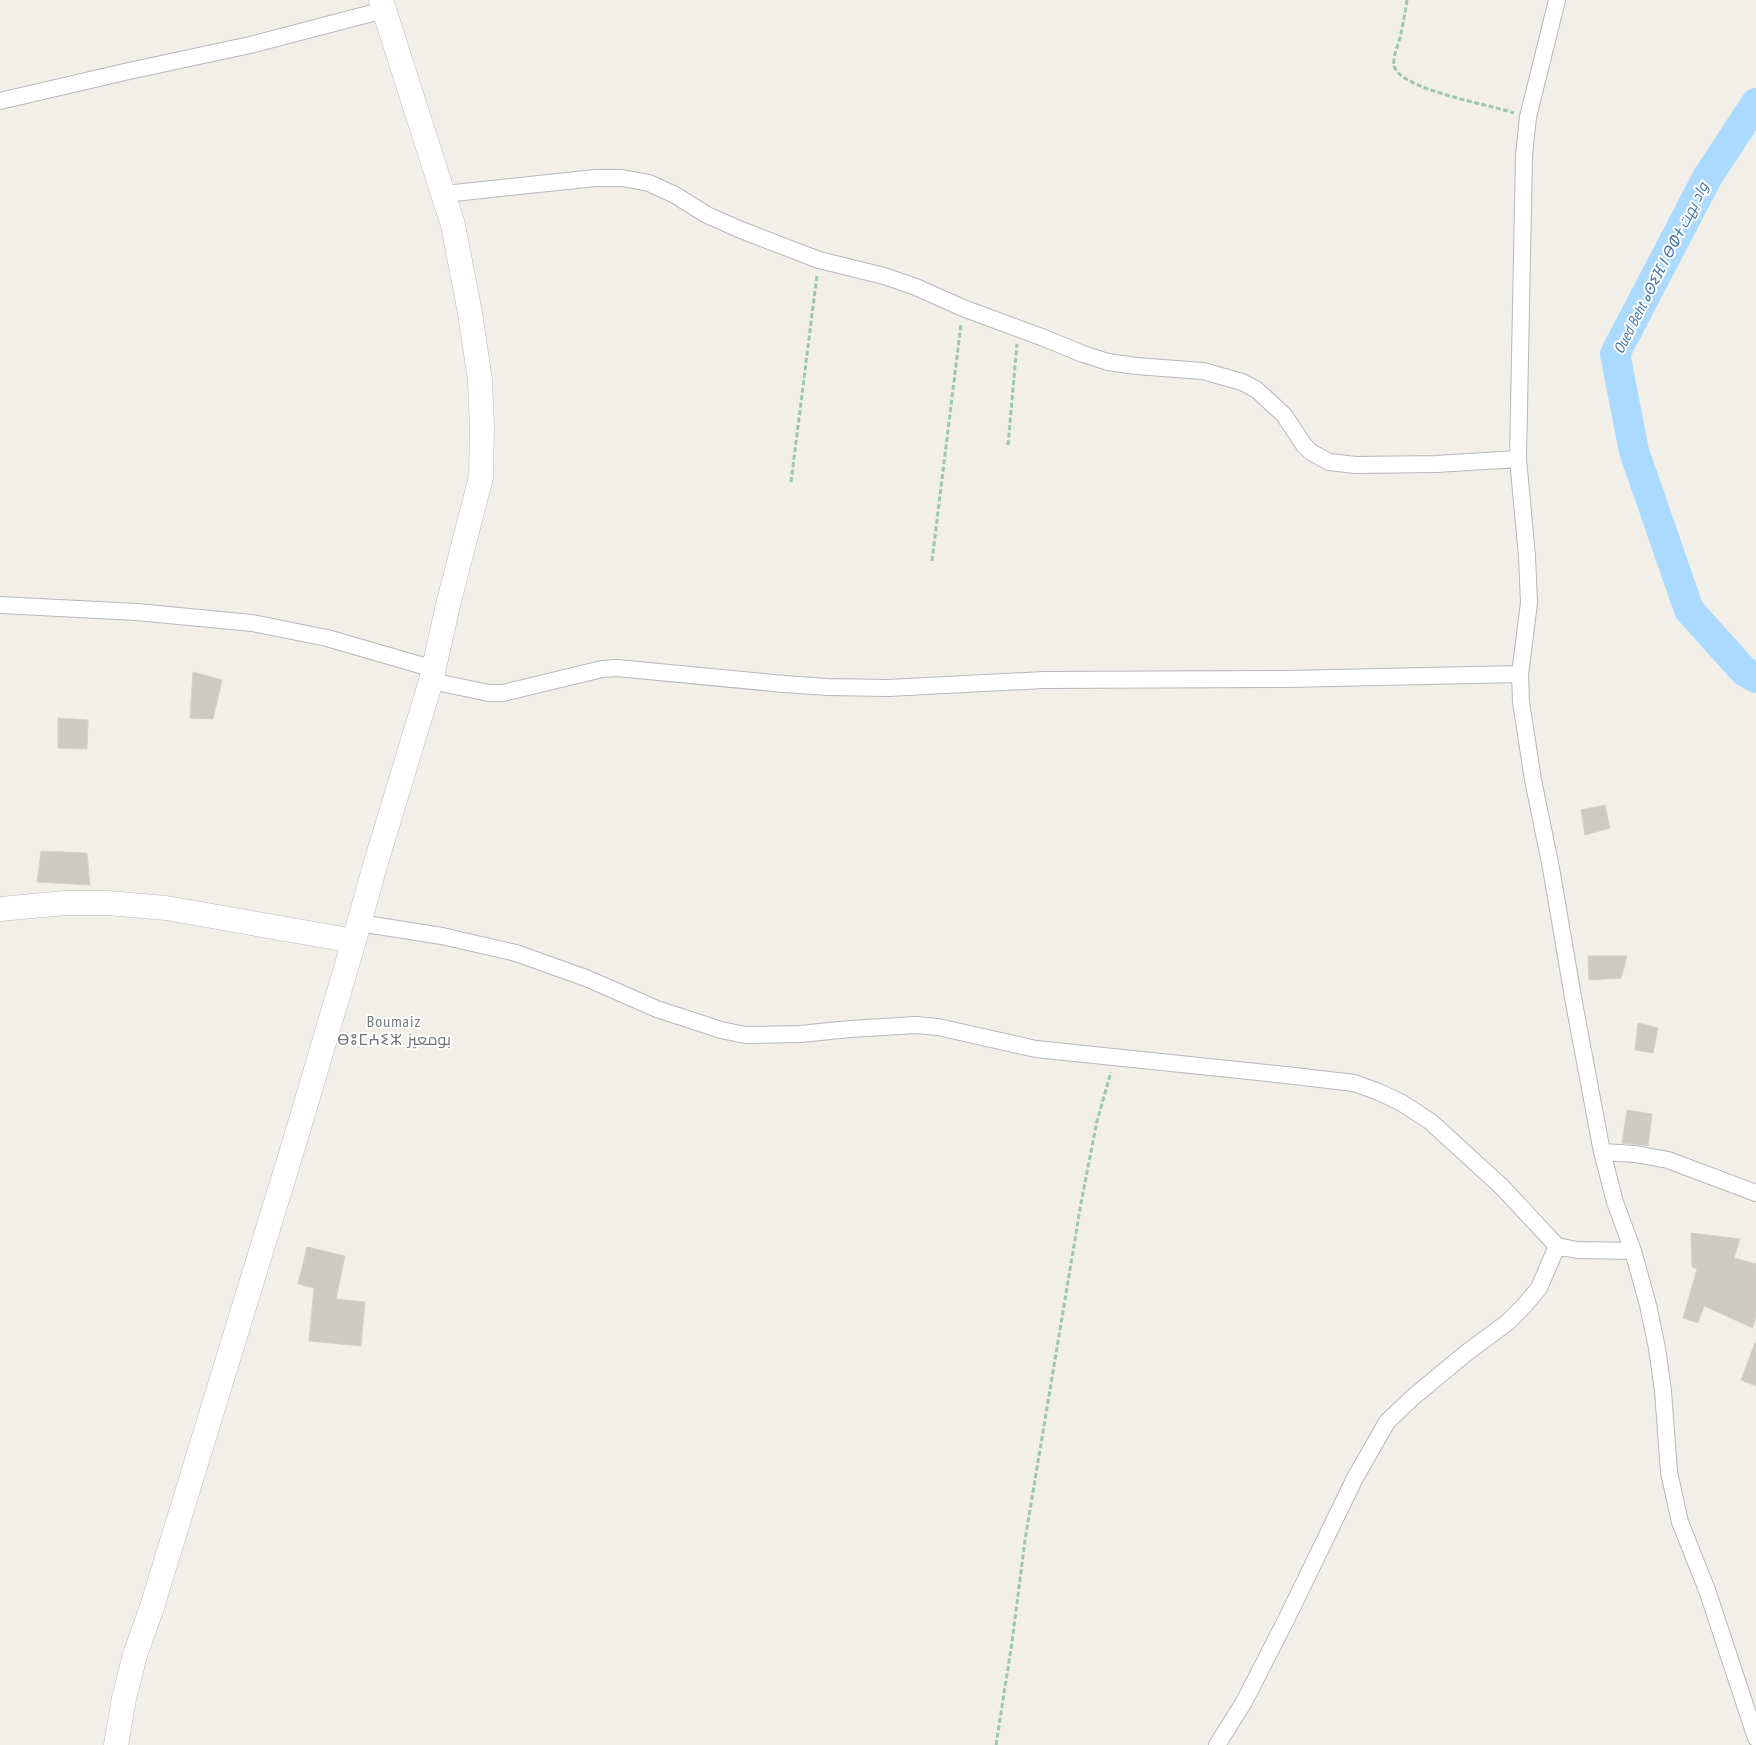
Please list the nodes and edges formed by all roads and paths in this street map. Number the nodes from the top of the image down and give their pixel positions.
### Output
1 (1407, 0) edge
2 (1557, 0) edge
3 (383, 5) edge
4 (0, 101) edge
5 (1528, 117) junction
6 (445, 194) junction
7 (819, 260) junction
8 (963, 308) junction
9 (1018, 328) junction
10 (1008, 446) dead end
11 (1518, 459) junction
12 (791, 482) dead end
13 (932, 561) dead end
14 (0, 605) edge
15 (1520, 674) junction
16 (432, 675) junction
17 (0, 909) edge
18 (357, 932) junction
19 (1114, 1057) junction
20 (1602, 1152) junction
21 (1756, 1193) edge
22 (1558, 1246) junction
23 (1633, 1251) junction
24 (1753, 1719) edge
25 (1756, 1738) edge
26 (116, 1745) edge
27 (996, 1745) edge
28 (1217, 1745) edge

1 - 5 path
2 - 5 street
3 - 4 street
3 - 6 street
5 - 11 street
6 - 7 street
6 - 16 street
7 - 8 street
7 - 12 path
8 - 9 street
8 - 13 path
9 - 10 path
9 - 11 street
11 - 15 street
14 - 16 street
15 - 16 street
15 - 20 street
16 - 18 street
17 - 18 street
18 - 19 street
18 - 26 street
19 - 22 street
19 - 27 path
20 - 21 street
20 - 23 street
22 - 23 street
22 - 28 street
23 - 24 street
24 - 25 street

